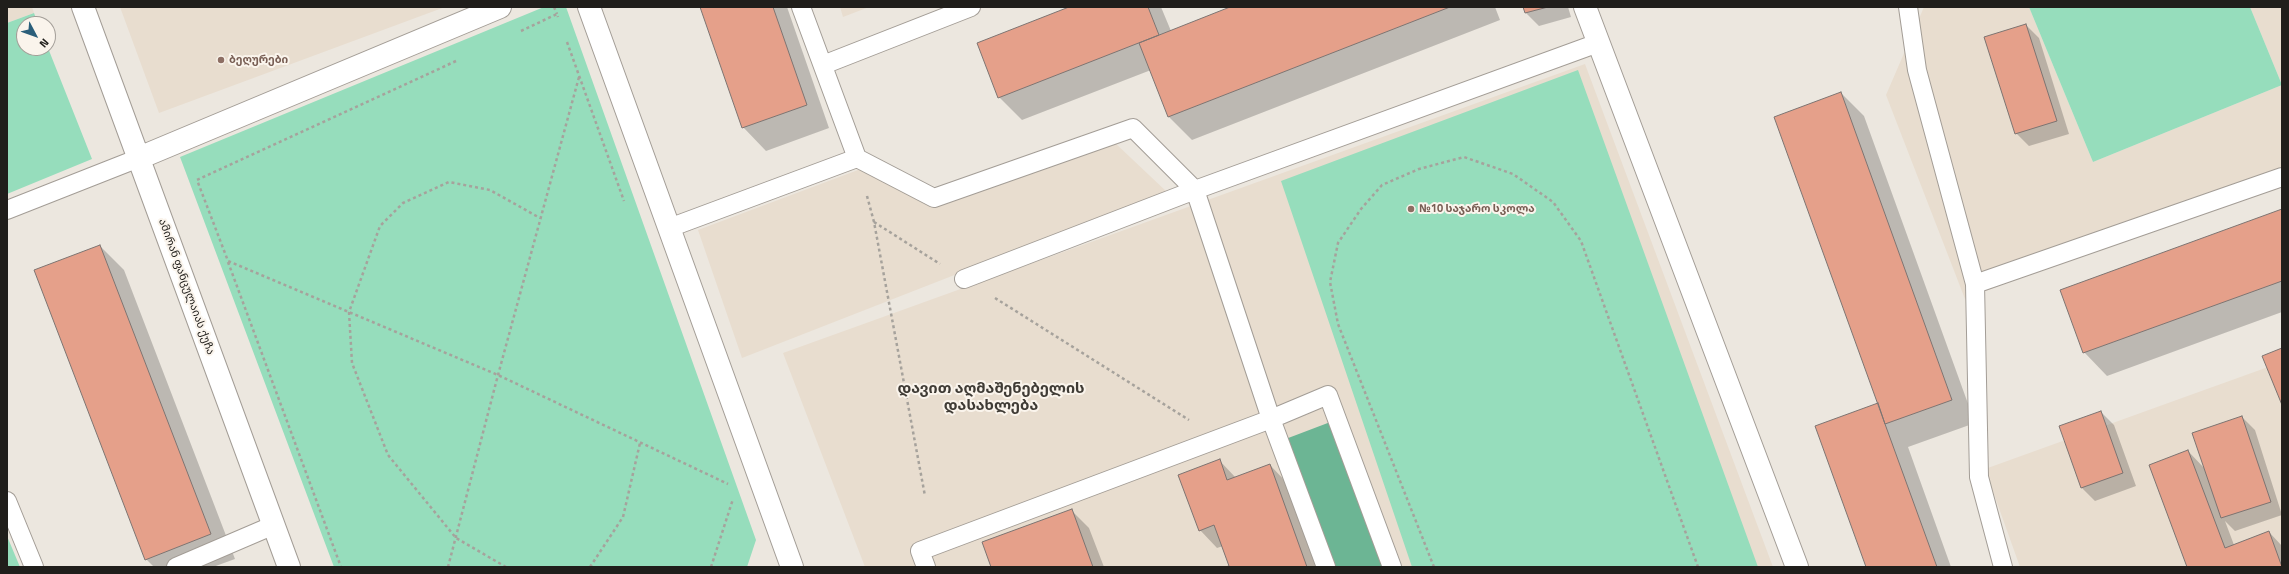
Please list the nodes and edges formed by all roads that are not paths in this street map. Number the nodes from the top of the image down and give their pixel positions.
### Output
1 (83, 7) edge
2 (500, 7) edge
3 (589, 7) edge
4 (802, 7) edge
5 (971, 7) edge
6 (1908, 7) edge
7 (1589, 8) edge
8 (1598, 43) junction
9 (823, 65) junction
10 (139, 158) junction
11 (857, 158) junction
12 (2282, 177) edge
13 (1195, 190) junction
14 (7, 210) edge
15 (669, 228) junction
16 (964, 279) road end
17 (1975, 284) junction
18 (1271, 419) junction
19 (7, 501) edge
20 (274, 525) junction
21 (34, 567) edge
22 (176, 567) edge
23 (289, 567) edge
24 (792, 567) edge
25 (926, 567) edge
26 (1326, 567) edge
27 (1392, 567) edge
28 (1797, 567) edge
29 (2004, 567) edge

1 - 10 street, ამირან ფანცულაიას ქუჩა
2 - 10 street
3 - 15 street
4 - 9 lane
5 - 9 lane
6 - 17 lane
7 - 8 street
8 - 13 lane
8 - 28 street
9 - 11 lane
10 - 14 lane
10 - 20 street, ამირან ფანცულაიას ქუჩა
11 - 13 lane
11 - 15 lane
12 - 17 lane
13 - 16 lane
13 - 18 lane
15 - 24 street
17 - 29 lane
18 - 25 lane
18 - 26 lane
18 - 27 lane
19 - 21 lane
20 - 22 lane
20 - 23 street, ამირან ფანცულაიას ქუჩა

